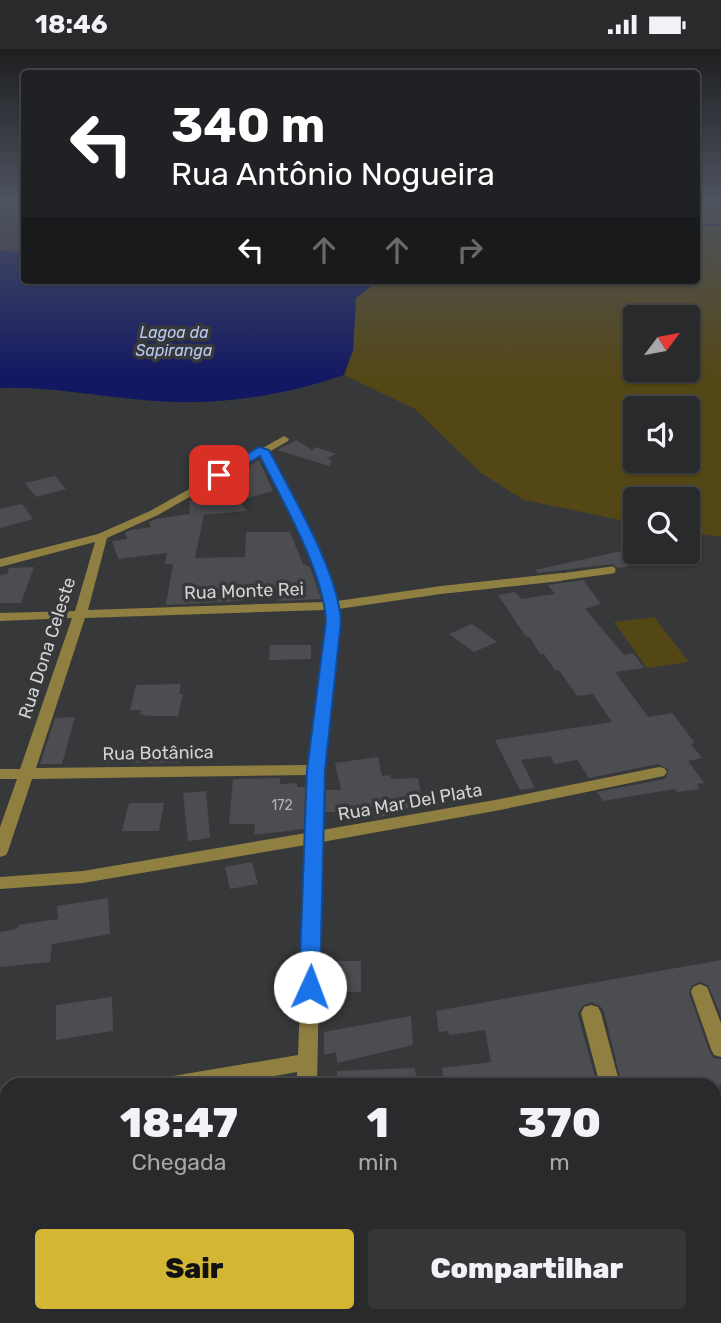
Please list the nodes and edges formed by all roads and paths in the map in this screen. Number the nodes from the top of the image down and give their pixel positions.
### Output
1 (284, 439) dead end
2 (263, 450) junction
3 (102, 536) junction
4 (0, 563) edge
5 (612, 569) dead end
6 (561, 577) joint
7 (332, 606) junction
8 (80, 615) junction
9 (0, 617) edge
10 (316, 770) junction
11 (659, 772) dead end
12 (0, 774) edge
13 (24, 774) junction
14 (316, 838) junction
15 (0, 851) edge
16 (0, 883) edge
17 (700, 992) dead end
18 (591, 1013) dead end
19 (721, 1049) edge
20 (307, 1062) junction
21 (214, 1078) edge
22 (307, 1078) edge
23 (608, 1078) edge

1 - 2 street
2 - 3 street
2 - 7 street
3 - 4 street
3 - 8 street, Rua Dona Celeste
5 - 6 lane, Rua Monte Rei
6 - 7 street, Rua Monte Rei
7 - 8 street, Rua Monte Rei
7 - 10 street
8 - 9 street, Rua Monte Rei
8 - 13 street, Rua Dona Celeste
10 - 13 street, Rua Botânica
10 - 14 street
11 - 14 street, Rua Mar Del Plata
12 - 13 street, Rua Botânica
13 - 15 street, Rua Dona Celeste
14 - 16 street, Rua Mar Del Plata
14 - 20 street
17 - 19 street
18 - 23 street
20 - 21 street
20 - 22 street

